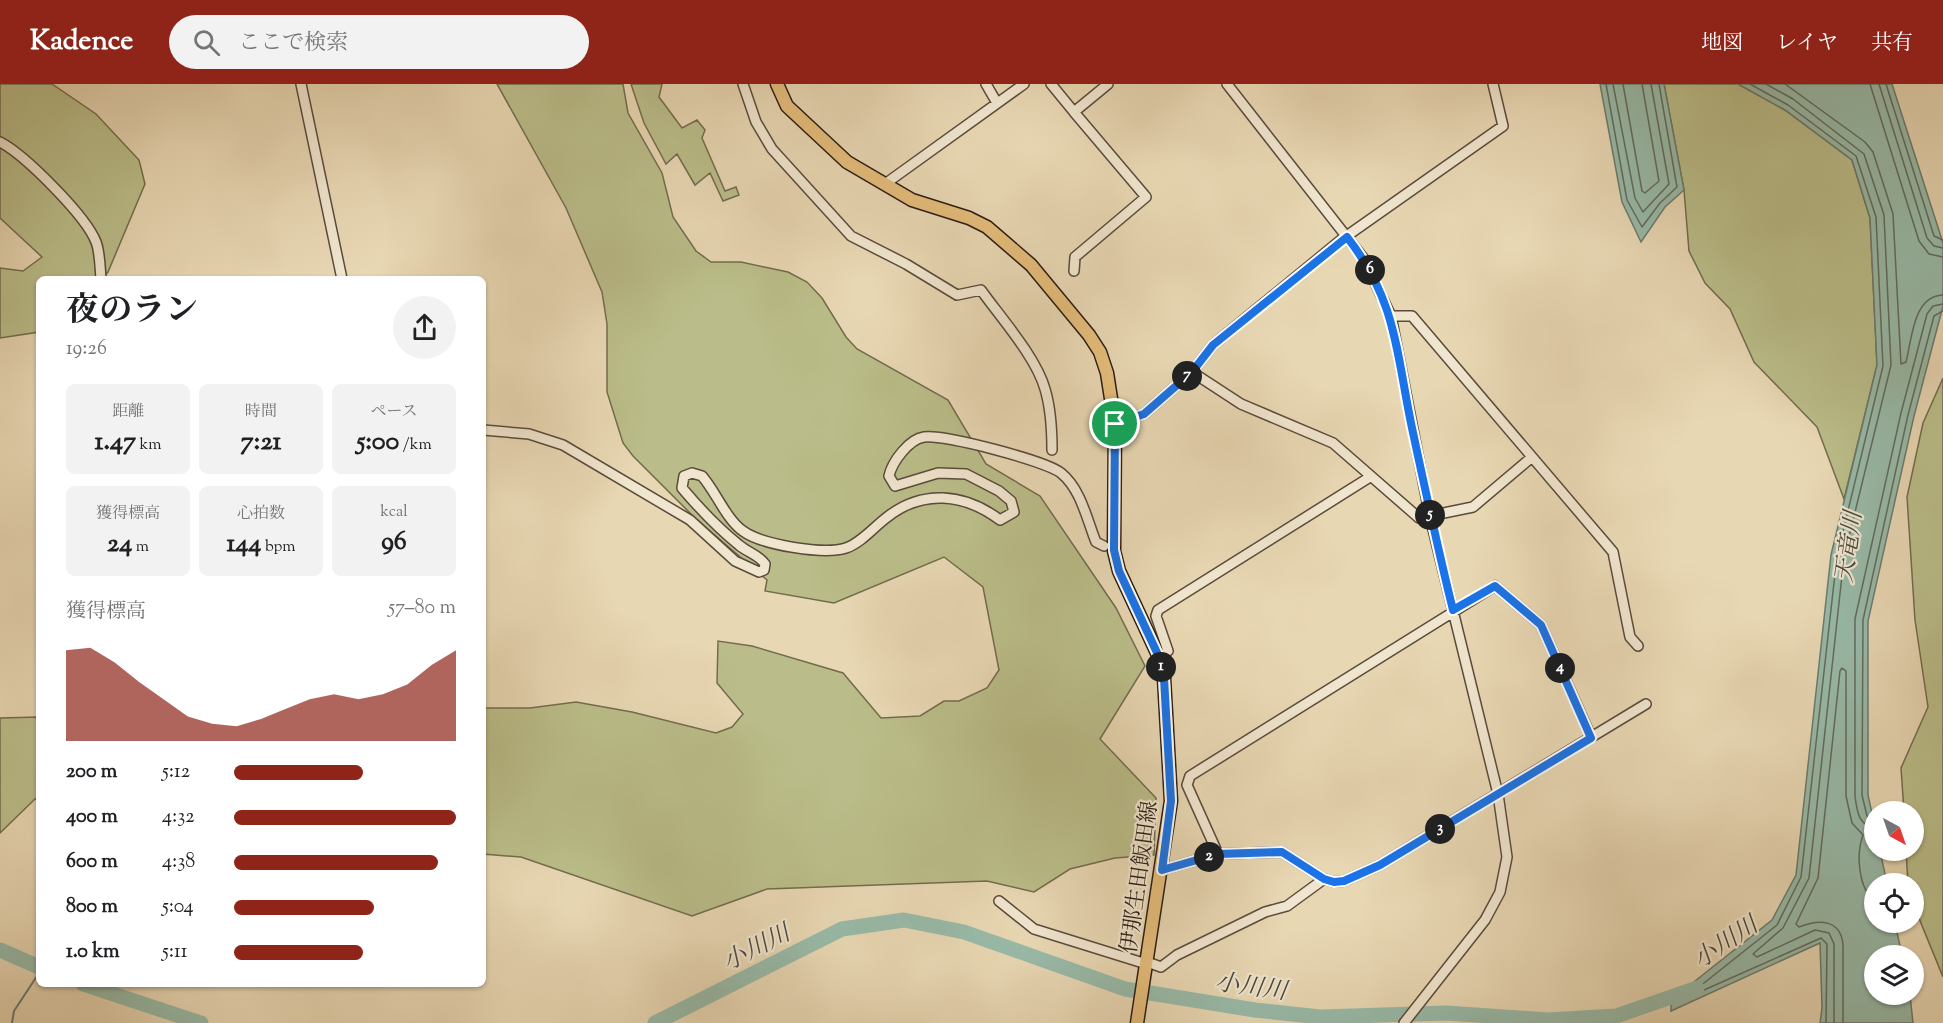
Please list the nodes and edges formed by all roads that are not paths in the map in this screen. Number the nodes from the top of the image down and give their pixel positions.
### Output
1 (302, 84) edge
2 (743, 84) edge
3 (777, 84) edge
4 (986, 84) edge
5 (1024, 84) edge
6 (1051, 84) edge
7 (1108, 84) edge
8 (1227, 84) edge
9 (1493, 84) edge
10 (998, 103) junction
11 (1074, 112) junction
12 (0, 142) edge
13 (885, 184) junction
14 (1347, 237) junction
15 (1074, 271) dead end
16 (101, 276) edge
17 (341, 276) edge
18 (1391, 316) junction
19 (1192, 372) junction
20 (1115, 424) junction
21 (486, 430) edge
22 (1052, 450) dead end
23 (1532, 457) junction
24 (1370, 477) junction
25 (1430, 517) junction
26 (1104, 546) dead end
27 (1453, 610) junction
28 (1638, 646) dead end
29 (1159, 657) junction
30 (1646, 704) dead end
31 (1591, 738) junction
32 (1498, 794) junction
33 (1218, 854) junction
34 (1162, 870) junction
35 (1324, 879) junction
36 (999, 901) dead end
37 (1144, 964) junction
38 (1137, 1018) edge
39 (1404, 1023) edge

1 - 17 street
2 - 22 street
3 - 13 main road, 伊那生田飯田線
4 - 10 street
5 - 10 street
6 - 11 street
7 - 11 street
8 - 14 street
9 - 14 street
10 - 13 street
11 - 15 street
12 - 16 street
13 - 20 main road, 伊那生田飯田線
14 - 18 street
14 - 19 street
18 - 23 street
18 - 25 street
19 - 20 street
19 - 24 street
20 - 29 main road, 伊那生田飯田線
21 - 26 street
23 - 25 street
23 - 28 street
24 - 25 street
24 - 29 street
25 - 27 street
27 - 31 street
27 - 32 street
27 - 33 street
29 - 34 main road, 伊那生田飯田線
30 - 31 street
31 - 32 street
32 - 35 street
32 - 39 street
33 - 34 street
33 - 35 street
34 - 37 main road, 伊那生田飯田線
35 - 37 street
36 - 37 street
37 - 38 main road, 伊那生田飯田線

